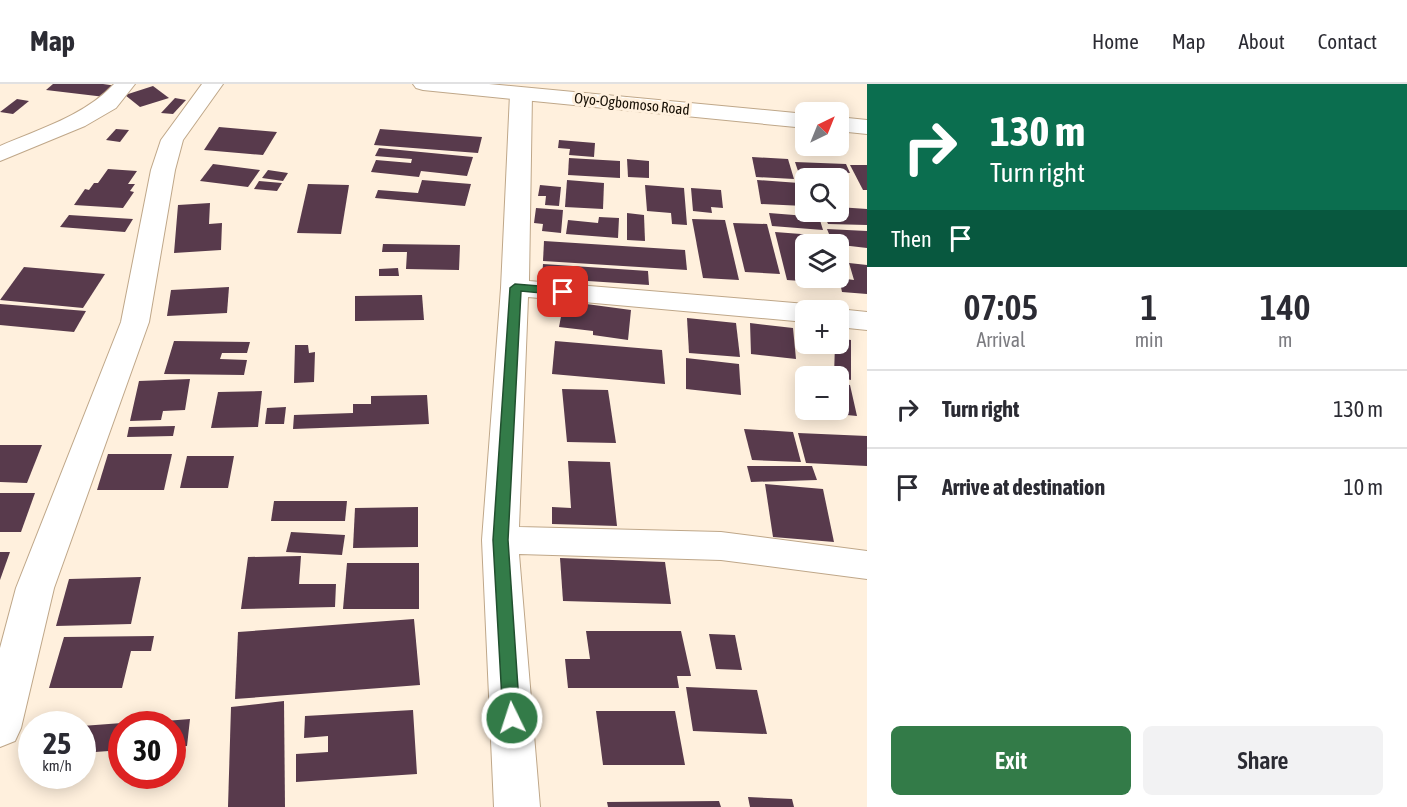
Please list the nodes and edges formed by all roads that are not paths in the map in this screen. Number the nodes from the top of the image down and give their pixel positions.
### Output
1 (124, 84) edge
2 (213, 84) edge
3 (423, 84) edge
4 (521, 94) junction
5 (795, 120) edge
6 (849, 125) edge
7 (867, 127) edge
8 (0, 154) edge
9 (515, 288) junction
10 (795, 313) edge
11 (849, 319) edge
12 (867, 321) edge
13 (500, 540) junction
14 (867, 565) edge
15 (0, 728) edge
16 (518, 807) edge

1 - 8 main road
2 - 15 main road
3 - 4 main road, Oyo-Ogbomoso Road
4 - 5 main road, Oyo-Ogbomoso Road
4 - 9 main road
6 - 7 main road
9 - 10 main road
9 - 13 main road
11 - 12 main road
13 - 14 main road
13 - 16 main road

